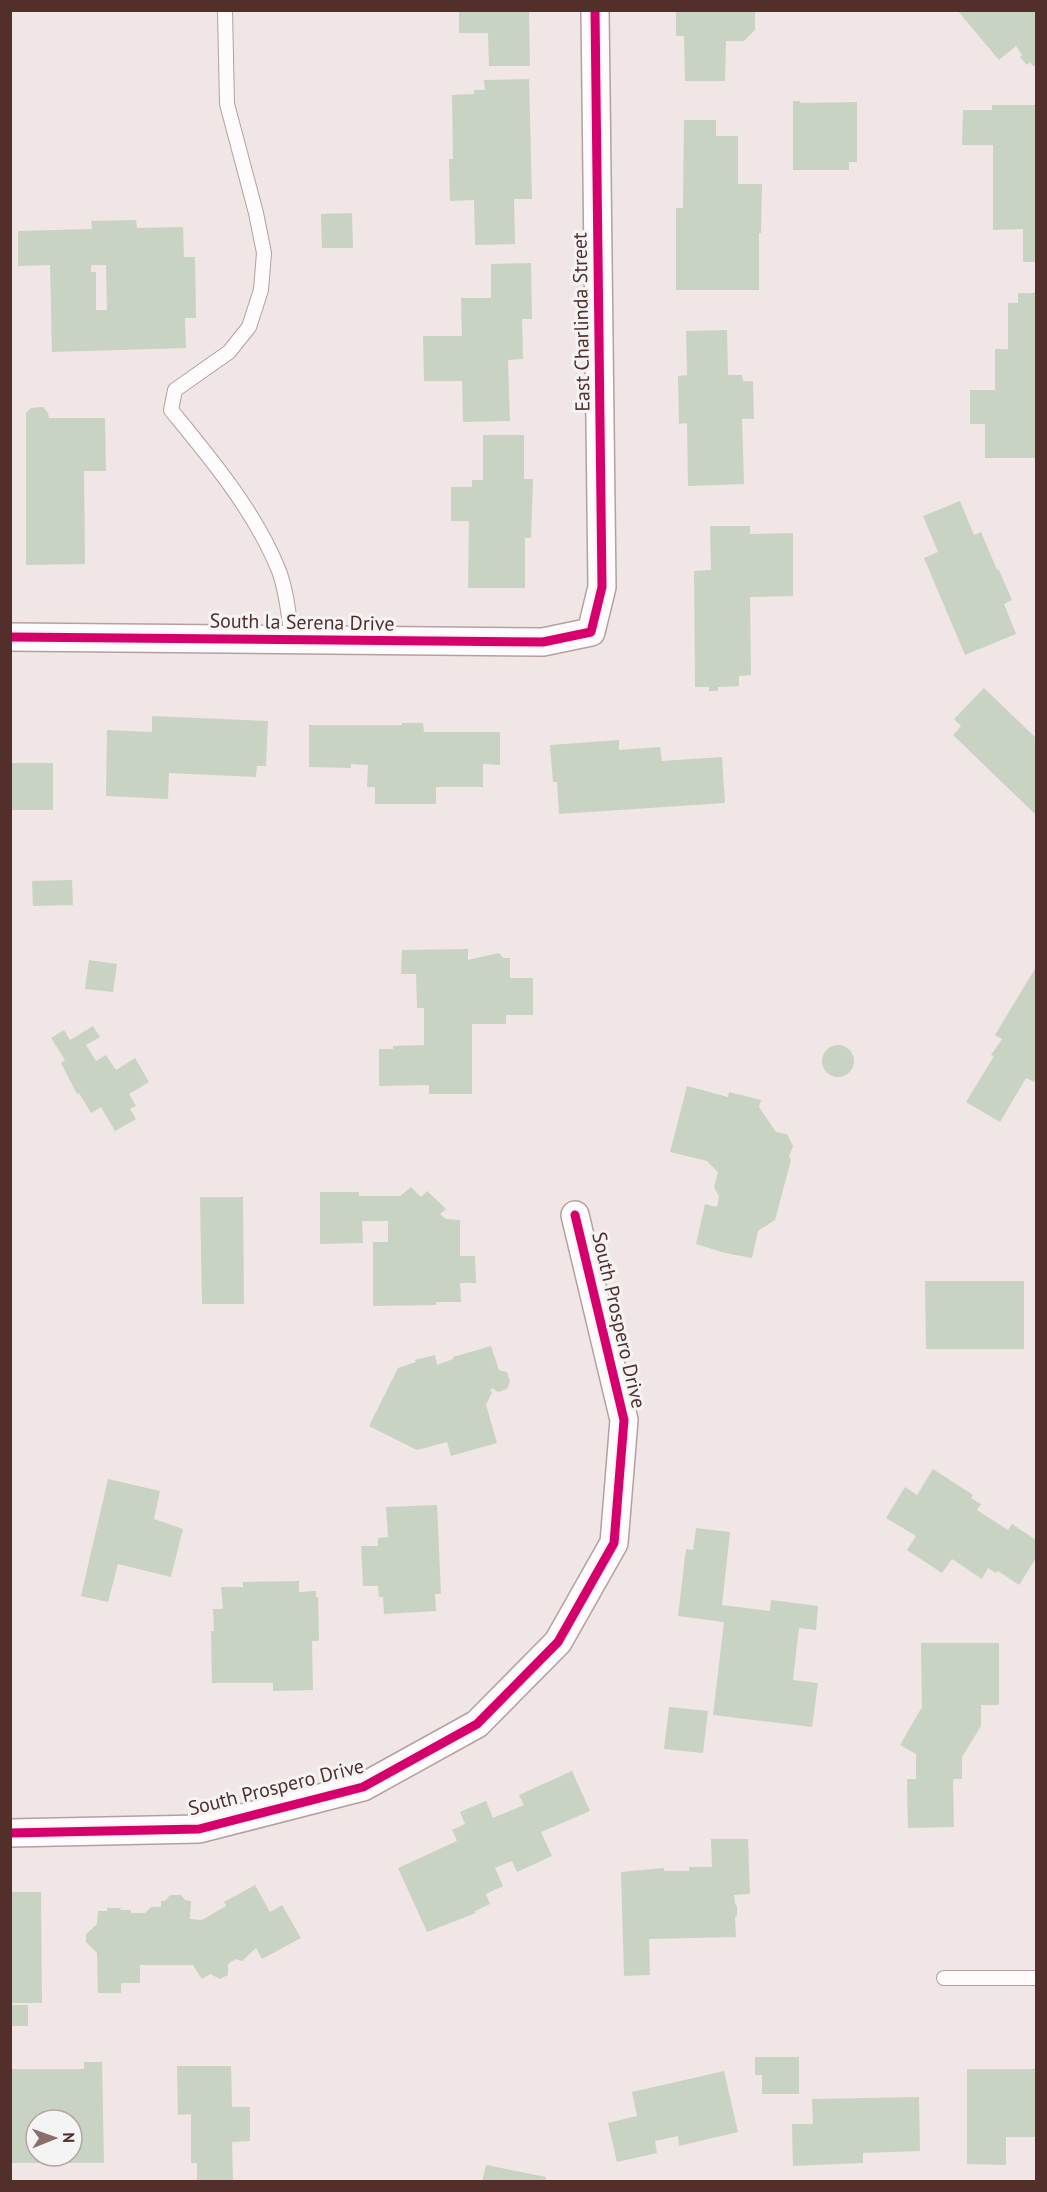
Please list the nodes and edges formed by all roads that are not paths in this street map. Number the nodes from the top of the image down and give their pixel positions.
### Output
1 (225, 10) edge
2 (595, 10) edge
3 (591, 632) joint
4 (10, 637) edge
5 (292, 640) junction
6 (575, 1215) dead end
7 (10, 1833) edge
8 (944, 1978) dead end
9 (1036, 1978) edge

1 - 5 lane
2 - 3 street, East Charlinda Street
3 - 5 street, South la Serena Drive
4 - 5 street, South la Serena Drive
6 - 7 street, South Prospero Drive
8 - 9 lane

